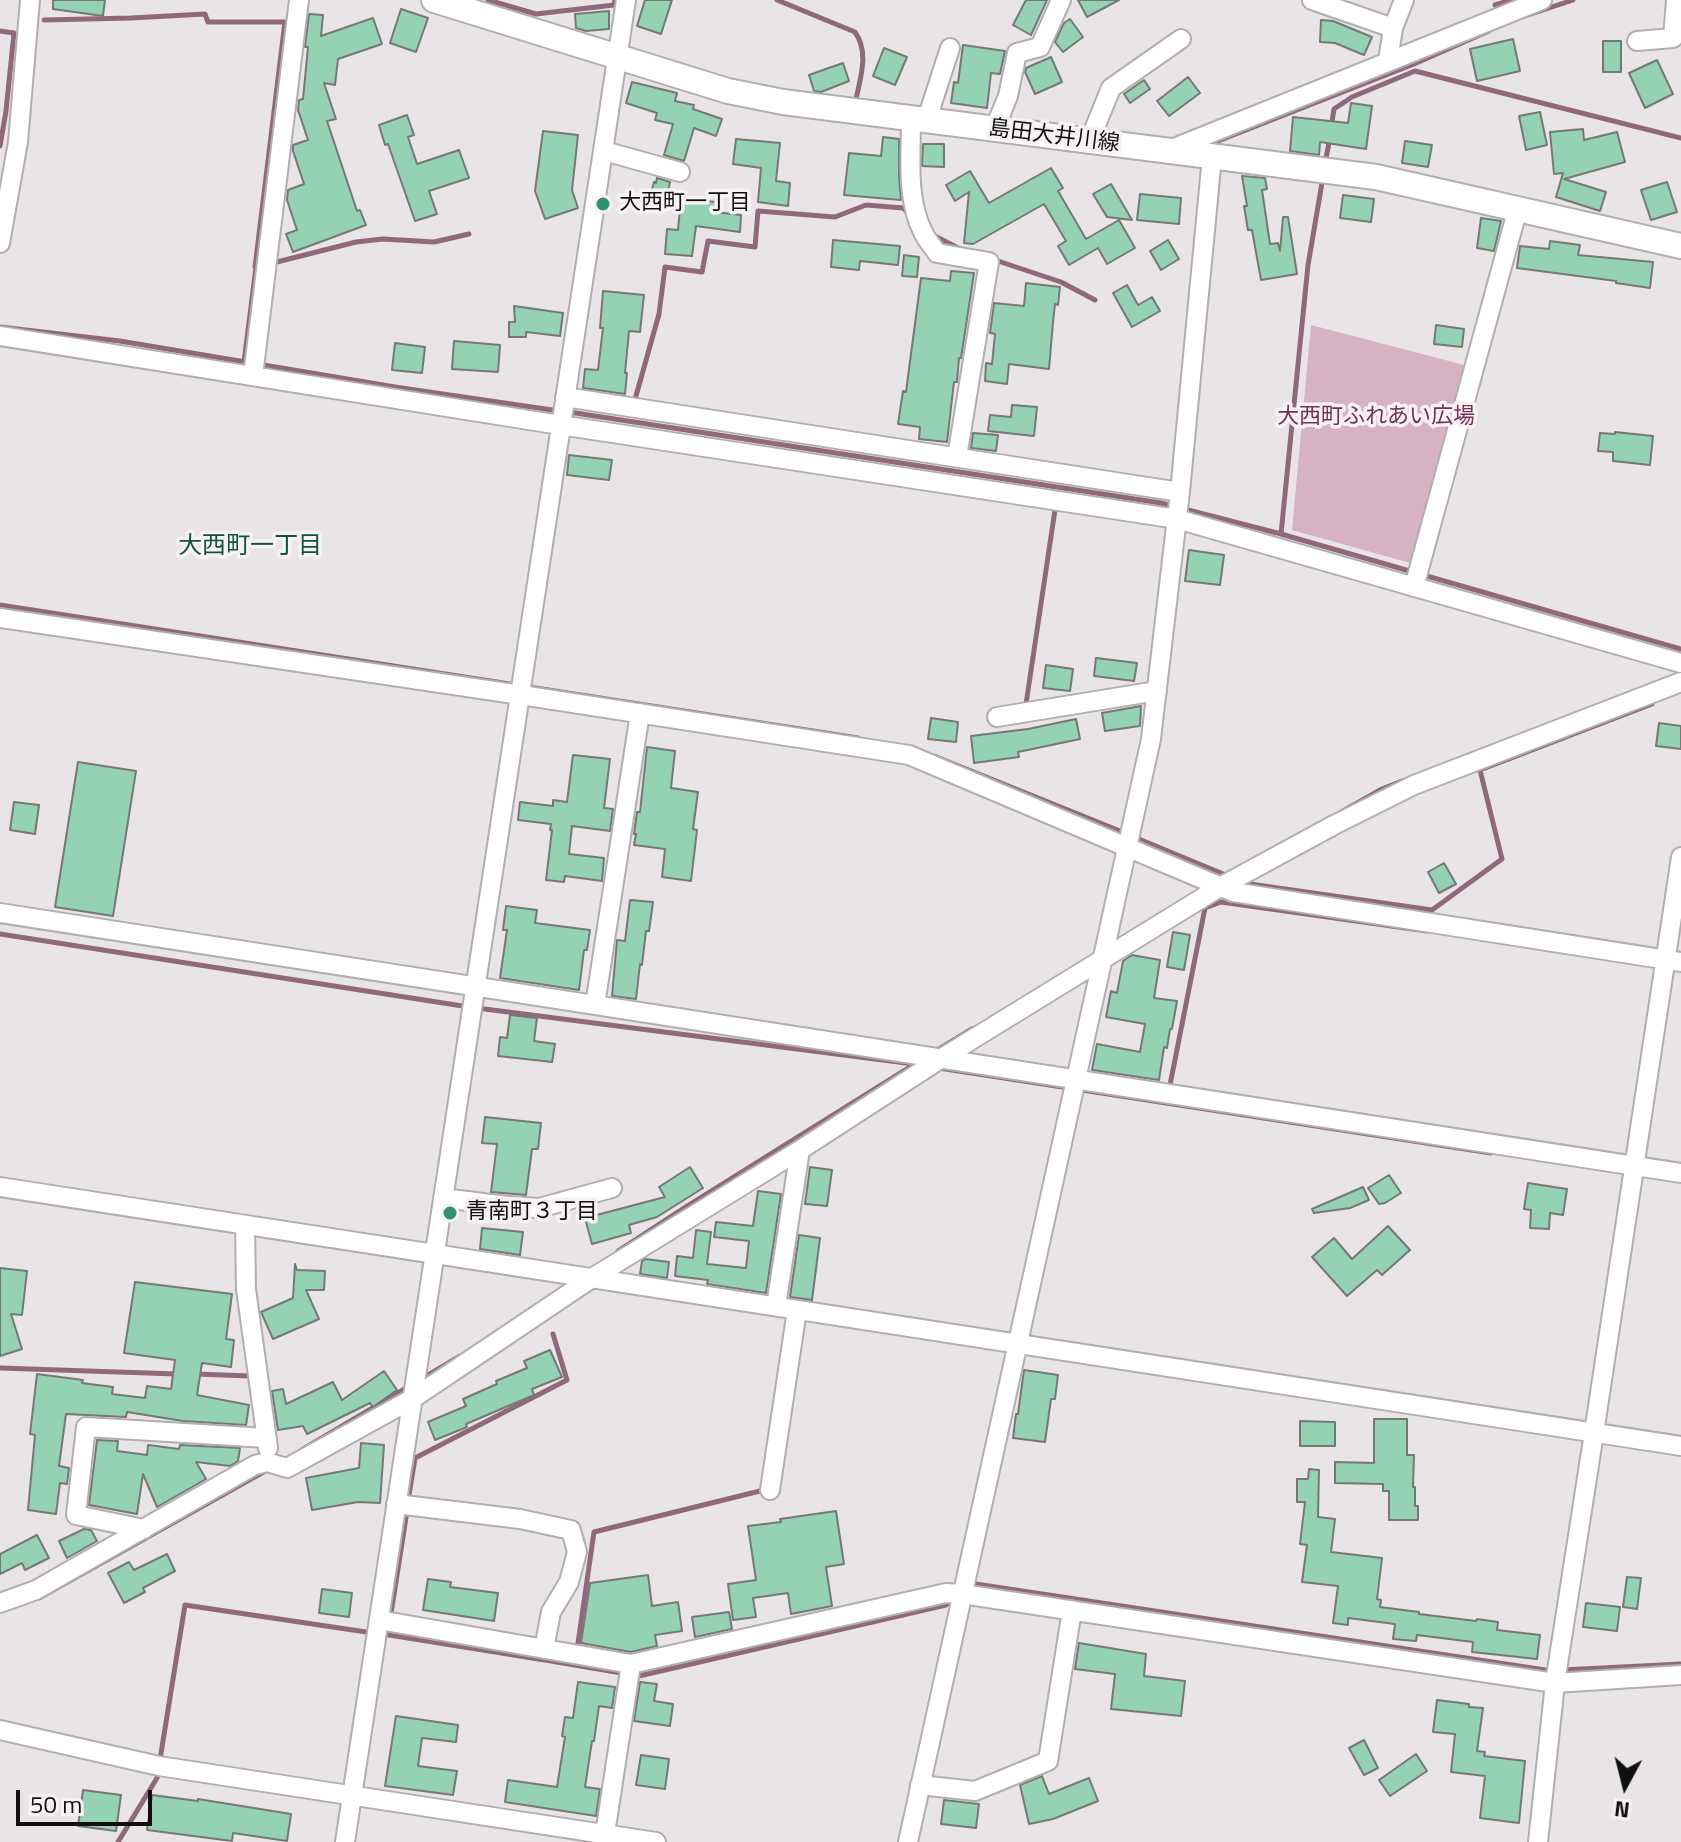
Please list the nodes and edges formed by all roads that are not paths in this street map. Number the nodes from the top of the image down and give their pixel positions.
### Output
1 (30, 0) edge
2 (299, 0) edge
3 (434, 0) edge
4 (626, 0) edge
5 (1061, 0) edge
6 (1312, 0) edge
7 (1404, 0) edge
8 (1542, 0) edge
9 (1676, 0) edge
10 (1393, 28) junction
11 (1181, 39) dead end
12 (1637, 41) dead end
13 (950, 48) dead end
14 (619, 56) junction
15 (1388, 61) junction
16 (918, 121) junction
17 (994, 130) junction
18 (1089, 142) junction
19 (604, 151) junction
20 (1166, 151) junction
21 (1212, 157) junction
22 (680, 172) dead end
23 (1518, 208) junction
24 (0, 243) edge
25 (1681, 246) edge
26 (0, 336) edge
27 (253, 376) junction
28 (565, 397) junction
29 (560, 425) junction
30 (957, 457) junction
31 (1180, 492) junction
32 (1177, 519) junction
33 (1414, 587) junction
34 (0, 618) edge
35 (1681, 663) edge
36 (1681, 682) edge
37 (1157, 691) junction
38 (521, 695) junction
39 (640, 713) junction
40 (997, 717) dead end
41 (1127, 848) junction
42 (1681, 857) edge
43 (1220, 887) junction
44 (0, 913) edge
45 (1103, 957) junction
46 (1674, 961) edge
47 (476, 987) junction
48 (595, 1005) junction
49 (942, 1058) junction
50 (1076, 1078) junction
51 (800, 1150) junction
52 (1633, 1165) junction
53 (1681, 1173) edge
54 (0, 1187) edge
55 (612, 1188) dead end
56 (443, 1198) junction
57 (245, 1225) junction
58 (434, 1254) junction
59 (592, 1278) junction
60 (776, 1306) junction
61 (797, 1310) junction
62 (1018, 1344) junction
63 (412, 1399) junction
64 (1594, 1433) junction
65 (266, 1438) junction
66 (1681, 1446) edge
67 (271, 1463) junction
68 (770, 1490) dead end
69 (396, 1504) junction
70 (144, 1529) junction
71 (962, 1594) junction
72 (0, 1603) edge
73 (1072, 1610) junction
74 (379, 1620) junction
75 (544, 1649) junction
76 (631, 1664) junction
77 (1681, 1675) edge
78 (1555, 1683) junction
79 (0, 1730) edge
80 (920, 1785) junction
81 (352, 1795) junction
82 (605, 1834) junction
83 (345, 1842) edge
84 (656, 1842) edge
85 (908, 1842) edge
86 (1538, 1842) edge

1 - 24 street
2 - 27 street
3 - 14 main road, 島田大井川線
4 - 14 street
5 - 17 street
6 - 10 street
7 - 10 street
8 - 15 street
9 - 12 street
10 - 15 street
11 - 18 street
13 - 16 street
14 - 16 main road, 島田大井川線
14 - 19 street
15 - 20 street
16 - 17 main road, 島田大井川線
16 - 30 street
17 - 18 main road, 島田大井川線
18 - 20 main road, 島田大井川線
19 - 22 street
19 - 28 street
20 - 21 main road, 島田大井川線
21 - 23 main road, 島田大井川線
21 - 31 street
23 - 25 main road, 島田大井川線
23 - 33 street
26 - 27 street
27 - 29 street
28 - 29 street
28 - 30 street
29 - 32 street
29 - 38 street
30 - 31 street
31 - 32 street
32 - 33 street
32 - 37 street
33 - 35 street
34 - 38 street
36 - 43 street
37 - 40 street
37 - 41 street
38 - 39 street
38 - 47 street
39 - 41 street
39 - 48 street
41 - 43 street
41 - 45 street
42 - 46 street
43 - 45 street
43 - 46 street
44 - 47 street
45 - 49 street
45 - 50 street
46 - 52 street
47 - 48 street
47 - 56 street
48 - 49 street
49 - 50 street
49 - 51 street
50 - 52 street
50 - 62 street
51 - 59 street
51 - 60 street
52 - 53 street
52 - 64 street
54 - 57 street
55 - 56 street
56 - 58 street
57 - 58 street
57 - 65 street
58 - 59 street
58 - 63 street
59 - 60 street
59 - 63 street
60 - 61 street
61 - 62 street
61 - 68 street
62 - 64 street
62 - 71 street
63 - 67 street
63 - 69 street
64 - 66 street
64 - 78 street
65 - 67 street
65 - 70 street
67 - 70 street
69 - 74 street
69 - 75 street
70 - 72 street
71 - 73 street
71 - 76 street
71 - 80 street
73 - 78 street
73 - 80 street
74 - 75 street
74 - 81 street
75 - 76 street
76 - 82 street
77 - 78 street
78 - 86 street
79 - 81 street
80 - 85 street
81 - 82 street
81 - 83 street
82 - 84 street

